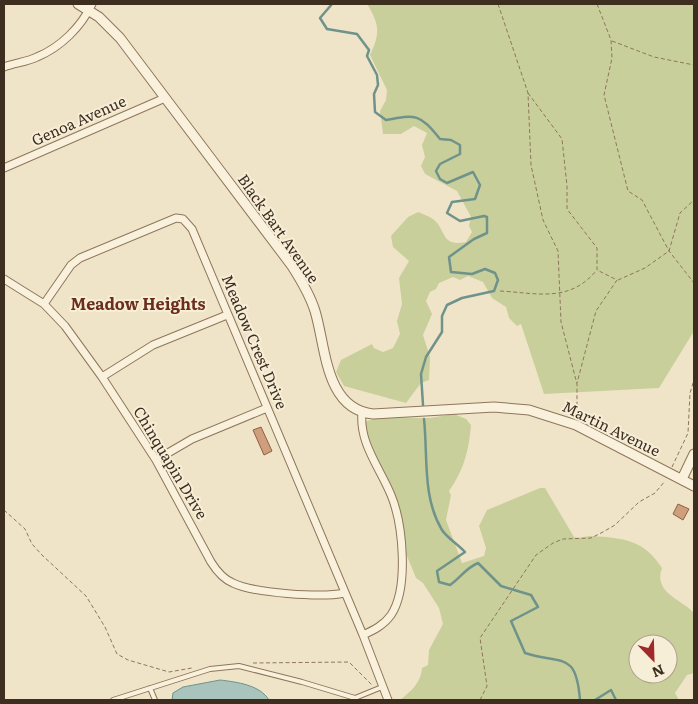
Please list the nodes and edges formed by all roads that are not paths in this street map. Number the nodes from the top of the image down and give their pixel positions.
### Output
1 (78, 4) edge
2 (91, 7) edge
3 (5, 66) edge
4 (165, 98) junction
5 (4, 168) edge
6 (4, 279) edge
7 (44, 304) junction
8 (226, 314) junction
9 (102, 377) junction
10 (267, 408) junction
11 (362, 413) junction
12 (694, 454) edge
13 (156, 460) junction
14 (682, 479) junction
15 (694, 486) edge
16 (344, 593) junction
17 (363, 635) junction
18 (150, 688) junction
19 (379, 688) junction
20 (131, 693) junction
21 (113, 700) edge
22 (134, 700) edge
23 (155, 700) edge
24 (388, 700) edge

1 - 2 street, Black Bart Avenue
2 - 3 street
2 - 4 street, Black Bart Avenue
4 - 5 street, Genoa Avenue
4 - 11 street, Black Bart Avenue
6 - 7 street, Chinquapin Drive
7 - 8 street, Meadow Crest Drive
7 - 9 street, Chinquapin Drive
8 - 9 street
8 - 10 street, Meadow Crest Drive
9 - 13 street, Chinquapin Drive
10 - 13 street
10 - 16 street, Meadow Crest Drive
11 - 14 street, Martin Avenue
11 - 17 street
12 - 14 street
13 - 16 street, Chinquapin Drive
14 - 15 street, Martin Avenue
16 - 17 street, Meadow Crest Drive
17 - 19 street, Meadow Crest Drive
18 - 19 lane
18 - 20 lane
18 - 23 lane
19 - 24 street, Meadow Crest Drive
20 - 21 lane
20 - 22 lane

